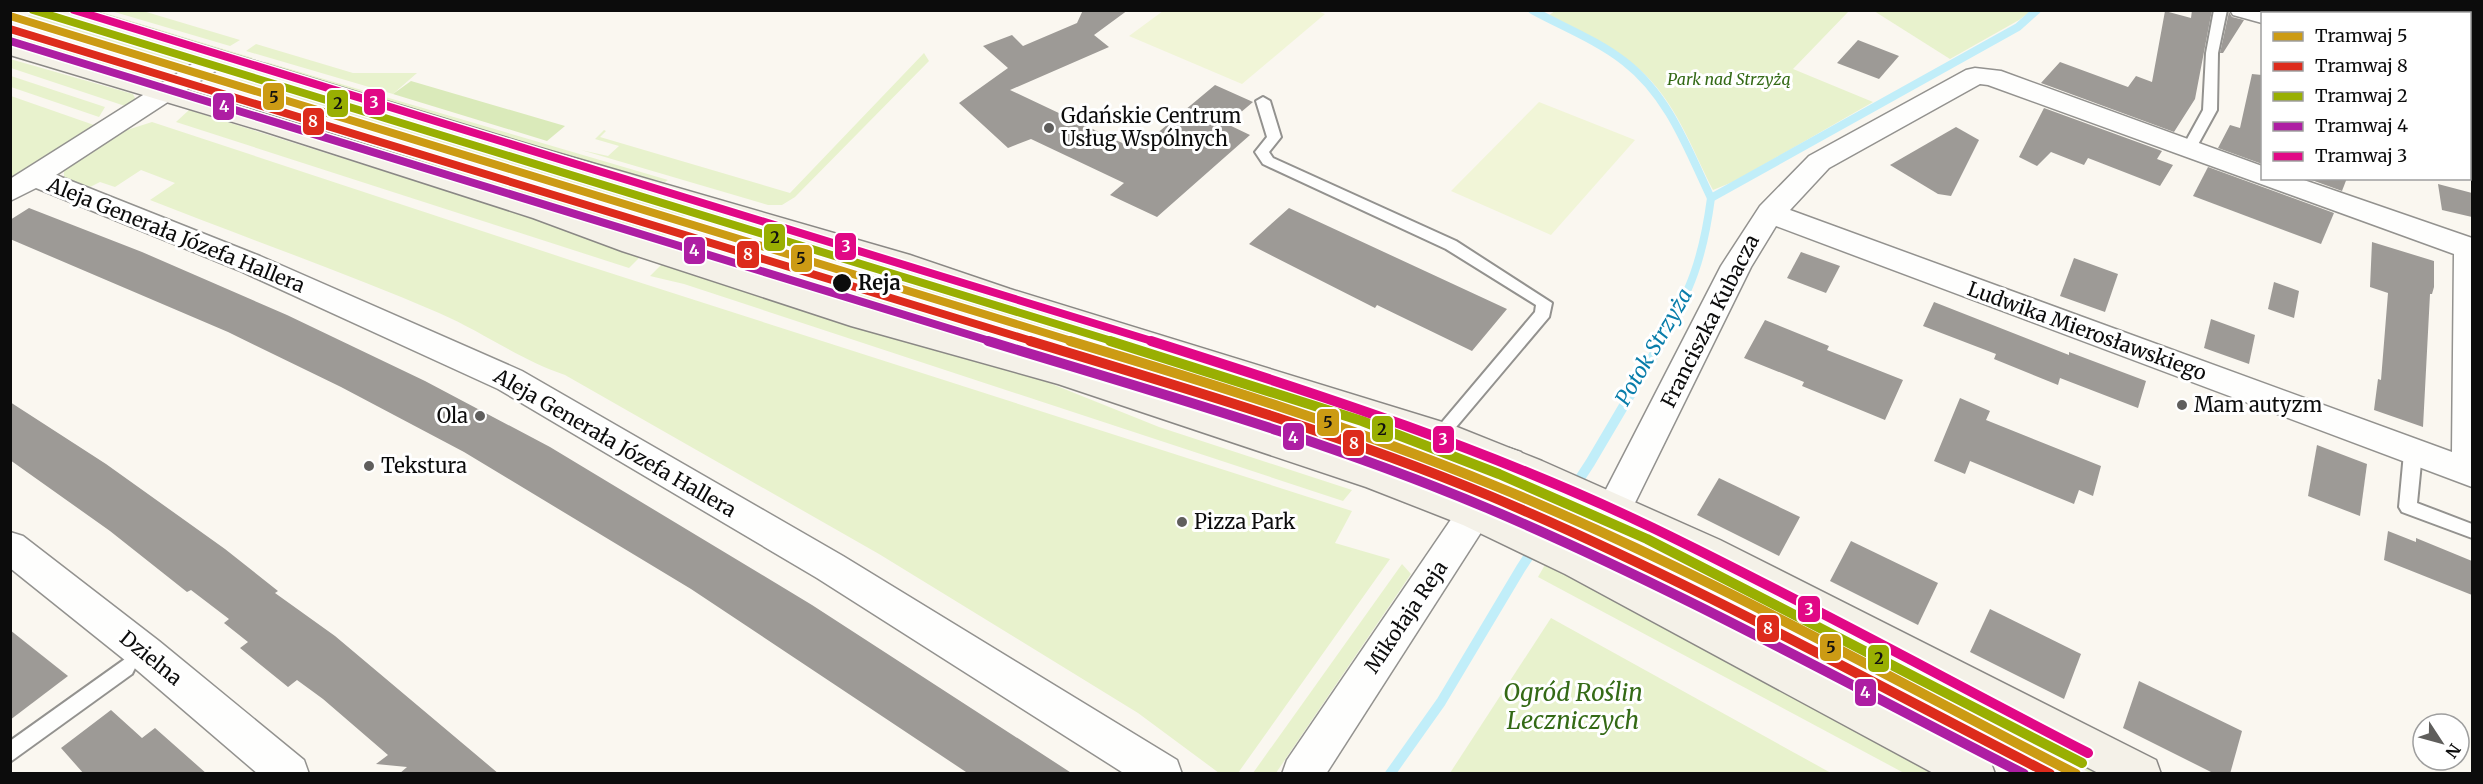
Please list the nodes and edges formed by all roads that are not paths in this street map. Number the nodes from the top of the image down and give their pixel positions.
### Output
1 (60, 10) edge
2 (2221, 10) edge
3 (2242, 10) edge
4 (2261, 16) edge
5 (10, 47) edge
6 (217, 59) junction
7 (166, 93) junction
8 (1263, 101) dead end
9 (2188, 150) junction
10 (2261, 176) edge
11 (2274, 180) edge
12 (22, 184) edge
13 (1770, 213) junction
14 (2471, 248) edge
15 (1440, 434) junction
16 (2414, 453) junction
17 (1509, 461) junction
18 (2470, 474) edge
19 (1615, 507) junction
20 (1476, 514) junction
21 (2472, 531) edge
22 (10, 547) edge
23 (125, 668) dead end
24 (10, 753) edge
25 (289, 774) edge
26 (1162, 774) edge
27 (1302, 774) edge
28 (1975, 774) edge
29 (2141, 774) edge

1 - 6 main road
2 - 9 lane
3 - 4 street
5 - 7 main road
6 - 7 street
6 - 15 main road
7 - 12 street
7 - 20 main road
8 - 15 lane
9 - 10 street, Franciszka Kubacza
9 - 13 street, Franciszka Kubacza
11 - 14 street
12 - 26 street, Aleja Generała Józefa Hallera
13 - 16 street, Ludwika Mierosławskiego
13 - 19 street, Franciszka Kubacza
14 - 18 street
15 - 17 main road
16 - 18 street, Ludwika Mierosławskiego
16 - 21 lane
17 - 19 main road
17 - 20 street, Mikołaja Reja
19 - 29 main road
20 - 27 street, Mikołaja Reja
20 - 28 main road
22 - 25 street, Dzielna
23 - 24 lane

